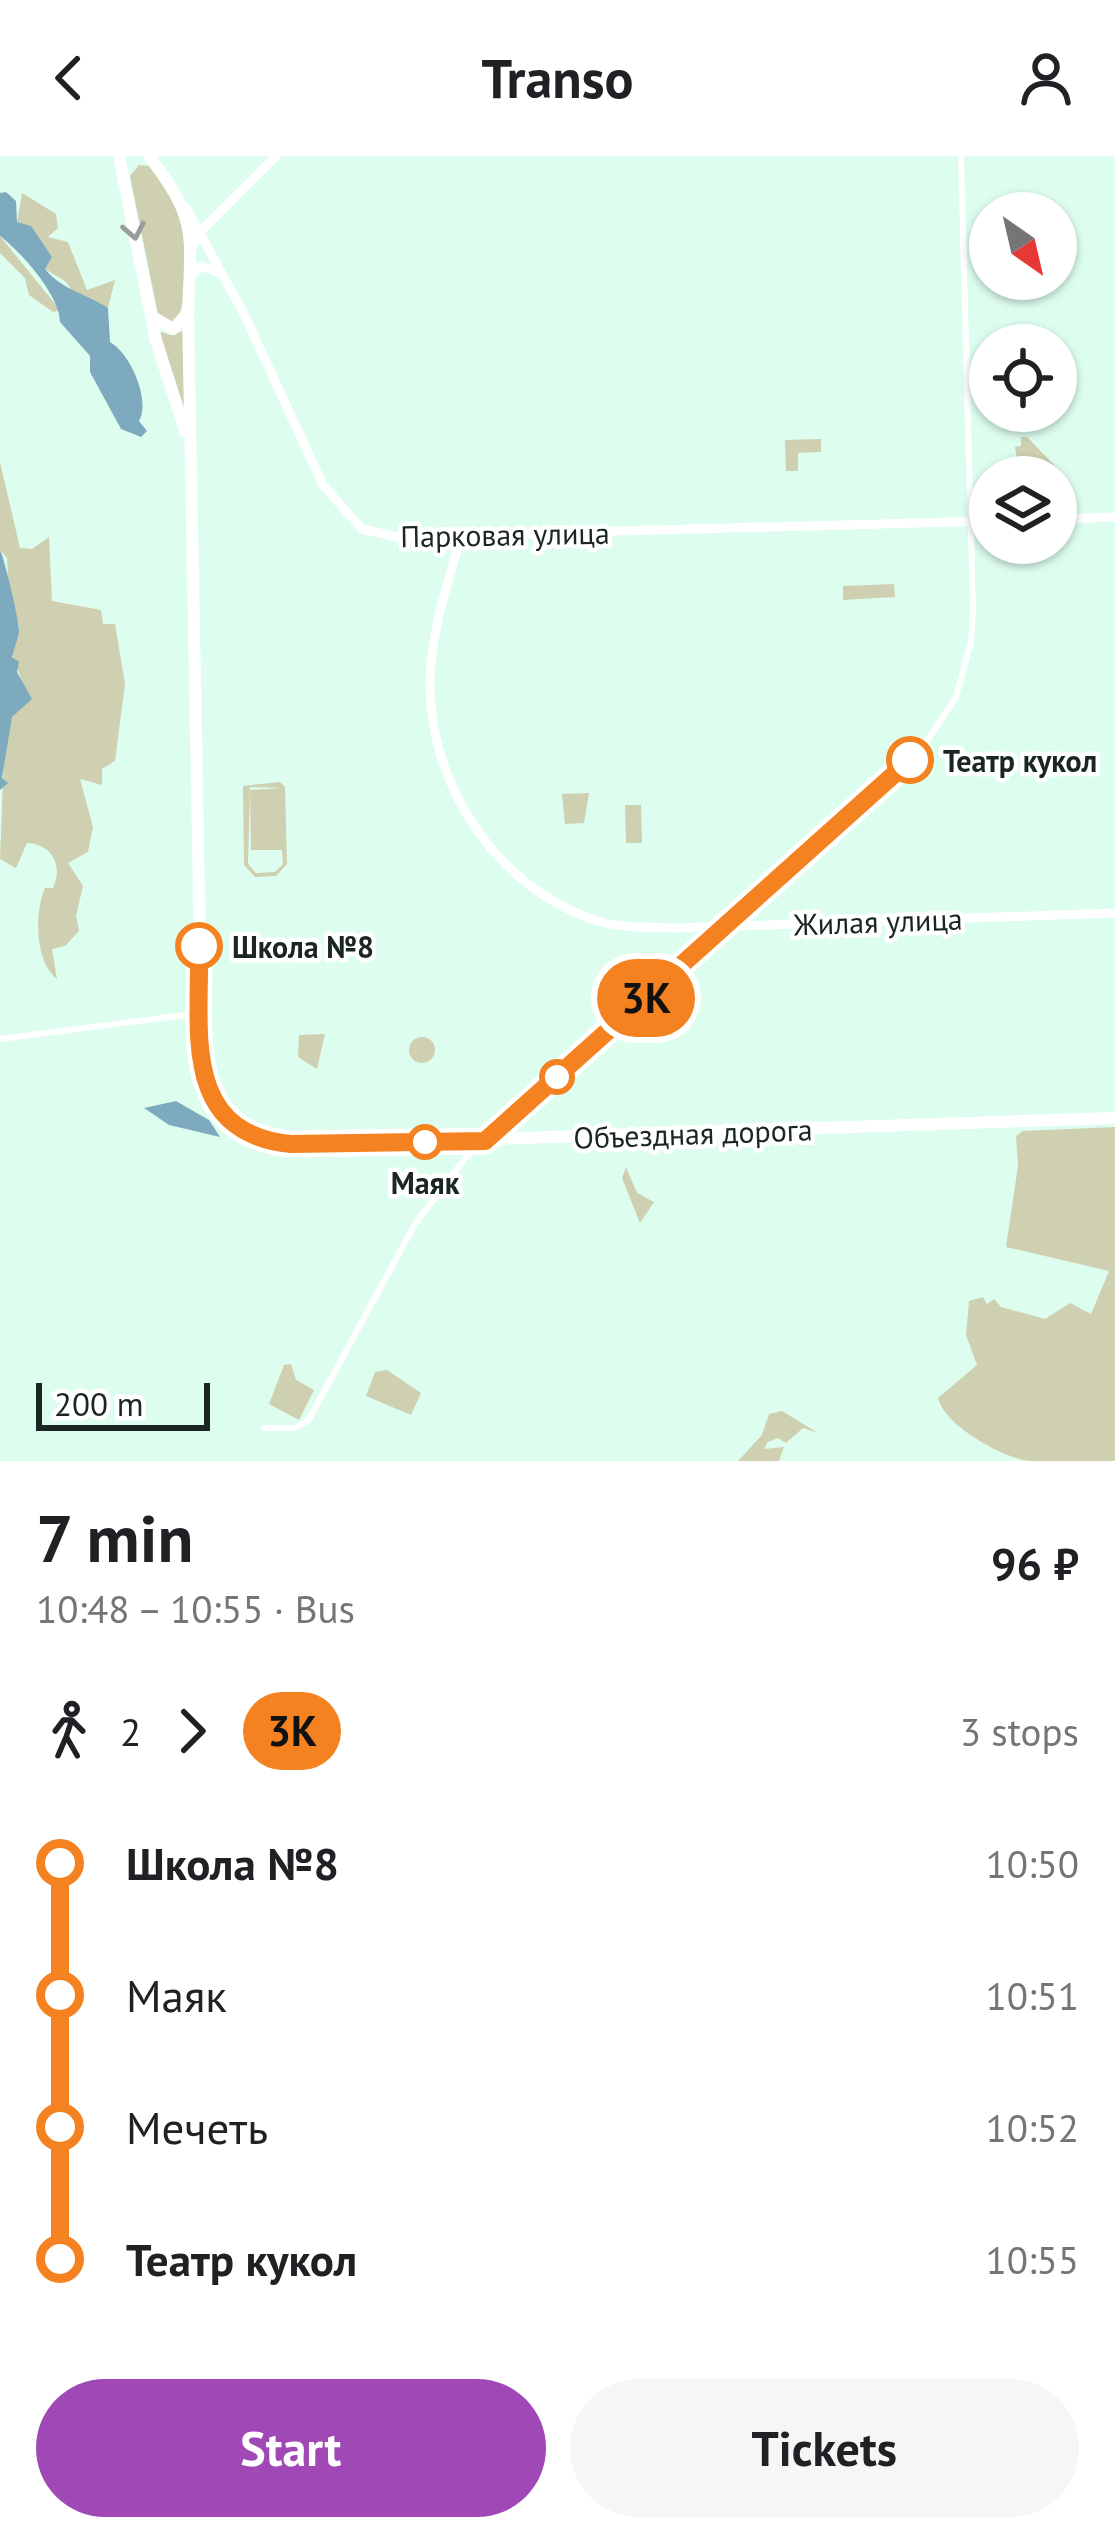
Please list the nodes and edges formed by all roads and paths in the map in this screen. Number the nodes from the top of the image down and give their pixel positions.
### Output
1 (119, 156) edge
2 (149, 156) edge
3 (276, 156) edge
4 (961, 156) edge
5 (159, 170) junction
6 (124, 177) junction
7 (183, 203) junction
8 (200, 232) junction
9 (191, 250) junction
10 (224, 277) junction
11 (189, 279) junction
12 (149, 306) junction
13 (188, 311) junction
14 (190, 456) junction
15 (969, 456) edge
16 (1115, 517) edge
17 (1077, 518) edge
18 (969, 522) edge
19 (461, 536) junction
20 (971, 564) edge
21 (1115, 913) edge
22 (724, 927) junction
23 (201, 1013) junction
24 (0, 1039) edge
25 (1115, 1118) edge
26 (485, 1141) junction
27 (264, 1428) dead end

1 - 6 main road
2 - 5 main road
3 - 8 main road
4 - 15 street
5 - 6 main road
5 - 7 main road
6 -> 12 main road
7 - 8 main road, Парковая улица
7 - 9 main road
8 - 9 main road
8 - 10 main road, Парковая улица
9 - 11 main road
10 - 11 main road
10 - 19 main road, Парковая улица
11 - 13 main road
12 - 13 main road
12 - 14 main road
13 - 14 main road
14 - 23 main road, Объездная дорога
16 - 17 main road
18 - 19 main road, Парковая улица
19 - 22 main road, Жилая улица
20 - 22 street
21 - 22 main road, Жилая улица
22 - 26 street
23 - 24 street
23 - 26 main road, Объездная дорога
25 - 26 main road, Объездная дорога
26 - 27 street

